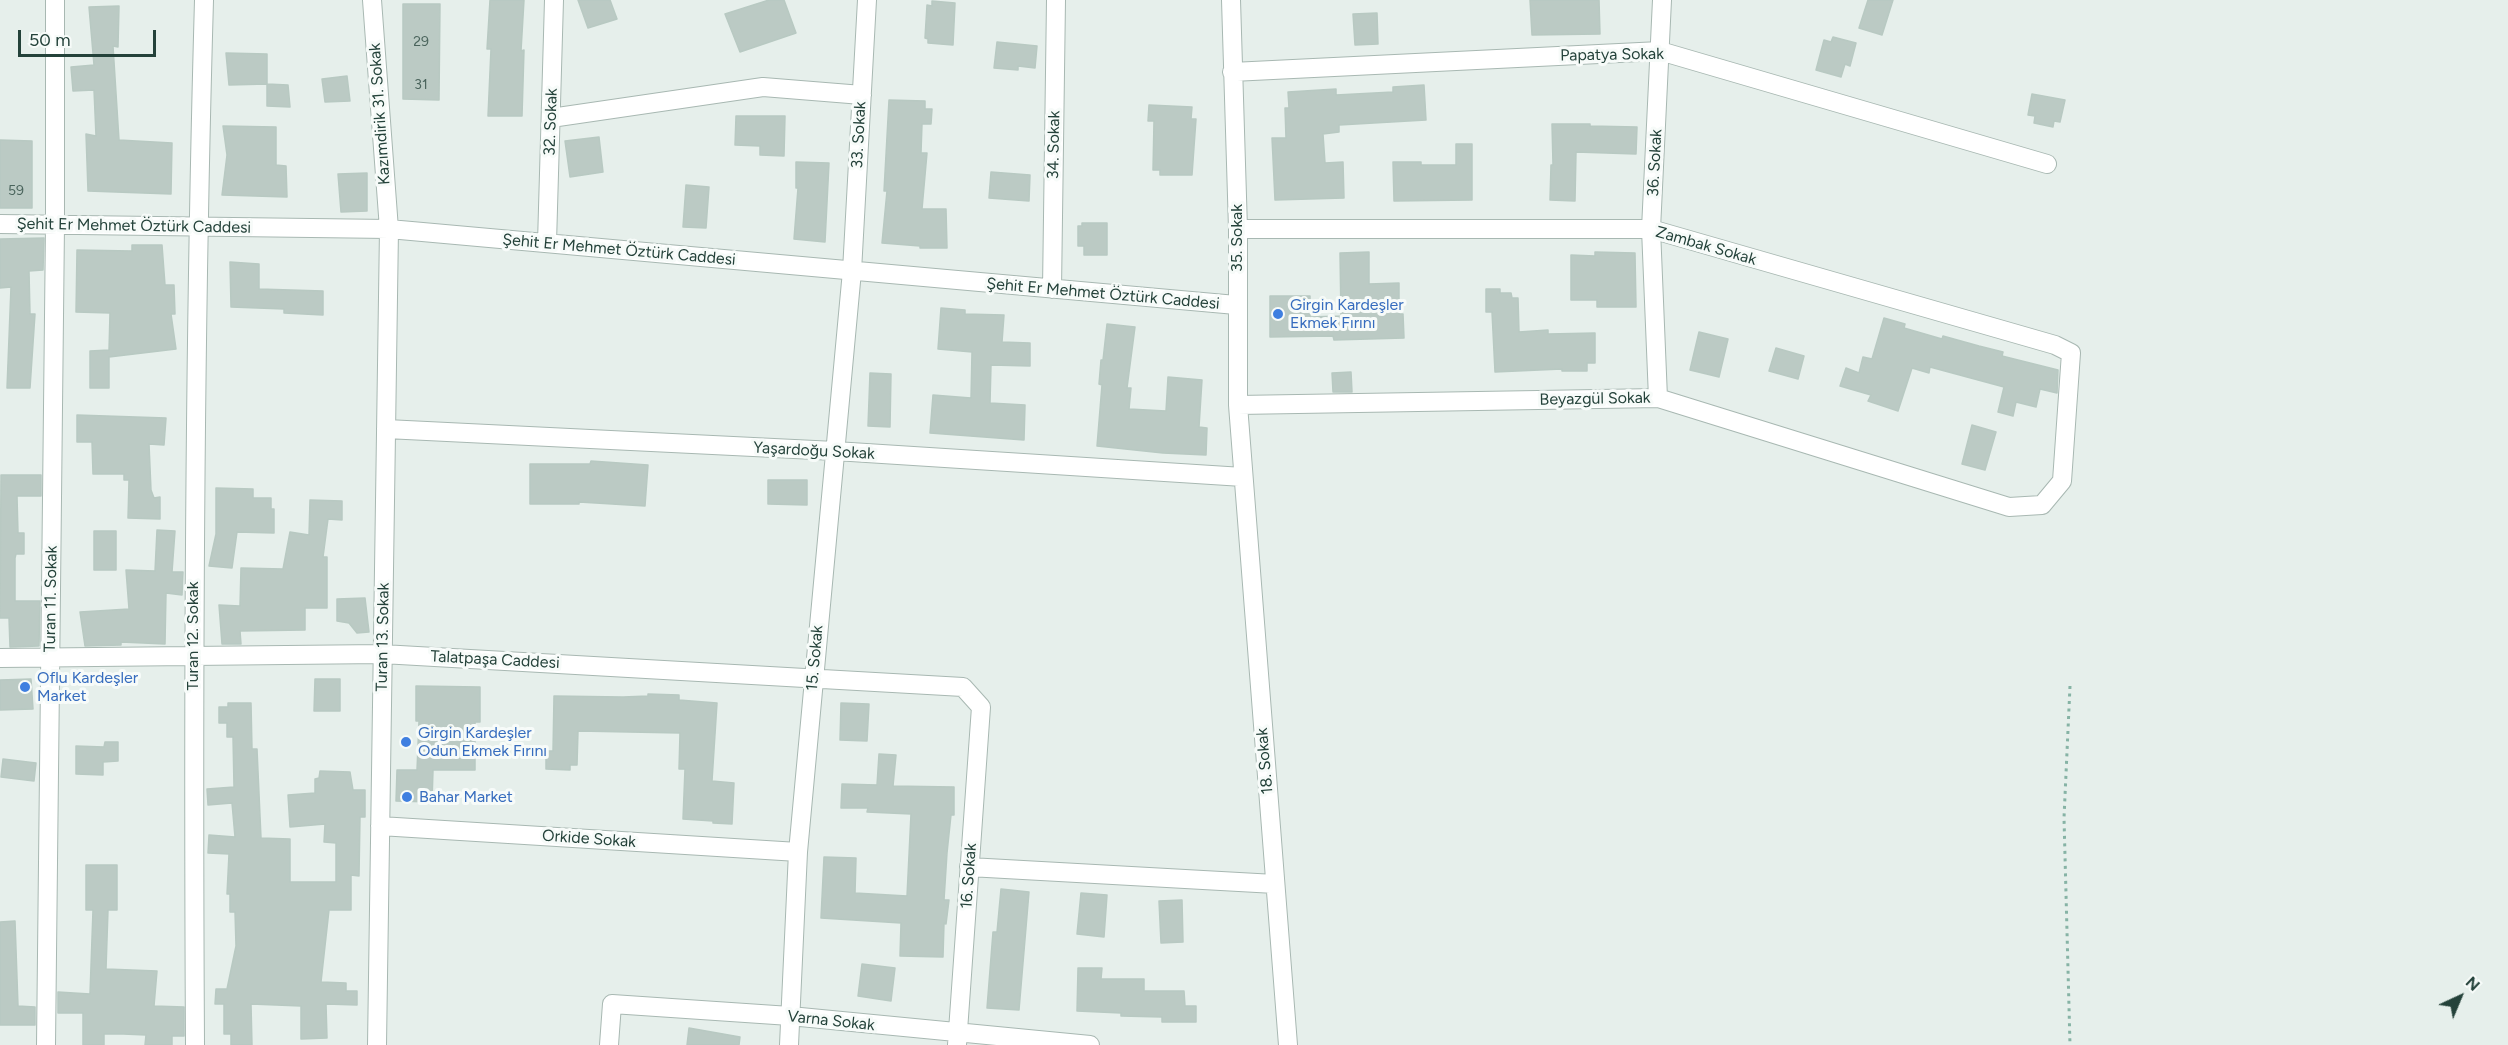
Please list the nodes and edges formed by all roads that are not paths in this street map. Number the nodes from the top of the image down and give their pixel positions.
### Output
1 (55, 0) edge
2 (204, 0) edge
3 (372, 0) edge
4 (554, 0) edge
5 (867, 0) edge
6 (1056, 0) edge
7 (1231, 0) edge
8 (1662, 0) edge
9 (1660, 51) junction
10 (1232, 72) junction
11 (862, 95) junction
12 (551, 118) junction
13 (2047, 164) dead end
14 (0, 224) edge
15 (55, 225) junction
16 (197, 226) junction
17 (388, 229) junction
18 (1238, 229) junction
19 (1651, 229) junction
20 (547, 243) junction
21 (852, 271) junction
22 (1052, 289) junction
23 (1236, 305) junction
24 (2055, 345) joint
25 (1658, 398) junction
26 (1238, 405) junction
27 (386, 429) junction
28 (835, 451) junction
29 (1243, 477) junction
30 (382, 654) junction
31 (192, 656) junction
32 (0, 658) edge
33 (50, 658) junction
34 (813, 678) junction
35 (981, 706) joint
36 (380, 826) junction
37 (798, 852) junction
38 (969, 867) junction
39 (1275, 884) junction
40 (790, 1016) junction
41 (957, 1039) edge
42 (46, 1045) edge
43 (195, 1045) edge
44 (377, 1045) edge
45 (609, 1045) edge
46 (789, 1045) edge
47 (1090, 1045) edge
48 (1288, 1045) edge

1 - 15 street, Turan 11. Sokak
2 - 16 street, Turan 12. Sokak
3 - 17 street, Kazımdirik 31. Sokak
4 - 12 street, 32. Sokak
5 - 11 street, 33. Sokak
6 - 22 street, 34. Sokak
7 - 10 street, 35. Sokak
8 - 9 street, 36. Sokak
9 - 10 street, Papatya Sokak
9 - 13 street, Papatya Sokak
9 - 19 street, 36. Sokak
10 - 18 street, 35. Sokak
11 - 12 street
11 - 21 street, 33. Sokak
12 - 20 street, 32. Sokak
14 - 15 street, Şehit Er Mehmet Öztürk Caddesi
15 - 16 street, Şehit Er Mehmet Öztürk Caddesi
15 - 33 street, Turan 11. Sokak
16 - 17 street, Şehit Er Mehmet Öztürk Caddesi
16 - 31 street, Turan 12. Sokak
17 - 20 street, Şehit Er Mehmet Öztürk Caddesi
17 - 27 street, Turan 13. Sokak
18 - 19 street, Zambak Sokak
18 - 23 street, 35. Sokak
19 - 24 street, Zambak Sokak
19 - 25 street, 36. Sokak
20 - 21 street, Şehit Er Mehmet Öztürk Caddesi
21 - 22 street, Şehit Er Mehmet Öztürk Caddesi
21 - 28 street, 15. Sokak
22 - 23 street, Şehit Er Mehmet Öztürk Caddesi
23 - 26 street, 35. Sokak
24 - 25 street, Beyazgül Sokak
25 - 26 street, Beyazgül Sokak
26 - 29 street, 35. Sokak
27 - 28 street, Yaşardoğu Sokak
27 - 30 street, Turan 13. Sokak
28 - 29 street, Yaşardoğu Sokak
28 - 34 street, 15. Sokak
29 - 39 street, 18. Sokak
30 - 31 street, Talatpaşa Caddesi
30 - 34 street, Talatpaşa Caddesi
30 - 36 street, Turan 13. Sokak
31 - 33 street, Talatpaşa Caddesi
31 - 43 street, Turan 12. Sokak
32 - 33 street, Talatpaşa Caddesi
33 - 42 street, Turan 11. Sokak
34 - 35 street, Talatpaşa Caddesi
34 - 37 street, 15. Sokak
35 - 38 street, 16. Sokak
36 - 37 street, Orkide Sokak
36 - 44 street, Turan 13. Sokak
37 - 40 street, 15. Sokak
38 - 39 street
38 - 41 street, 16. Sokak
39 - 48 street, 18. Sokak
40 - 41 street, Varna Sokak
40 - 45 street, Varna Sokak
40 - 46 street, 15. Sokak
41 - 47 street, Varna Sokak

